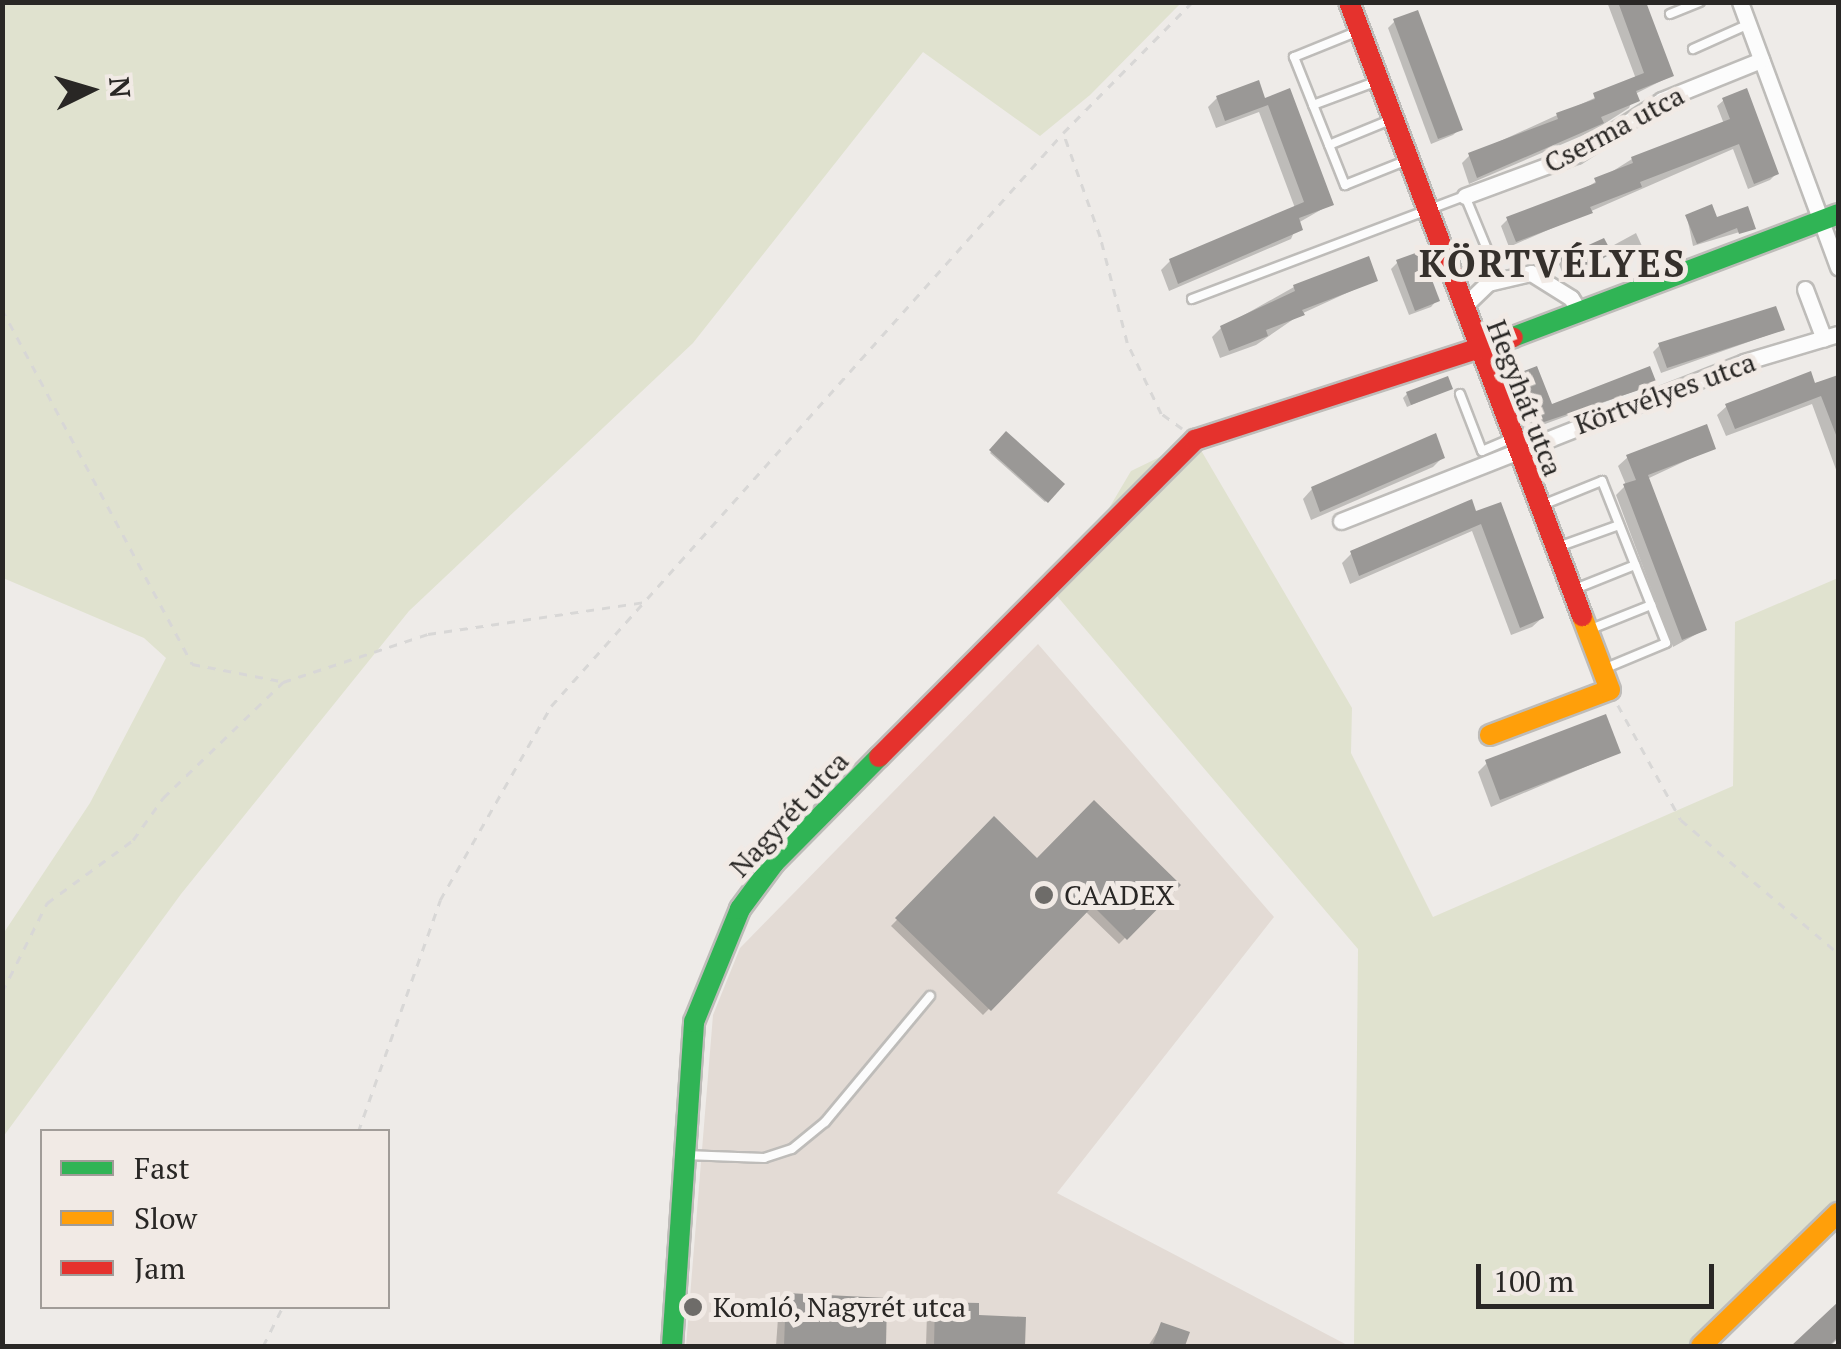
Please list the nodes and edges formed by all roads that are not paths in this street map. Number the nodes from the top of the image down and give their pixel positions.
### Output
1 (1349, 2) edge
2 (1700, 2) edge
3 (1740, 2) edge
4 (1670, 14) dead end
5 (1748, 24) junction
6 (1359, 31) junction
7 (1693, 48) dead end
8 (1761, 60) junction
9 (1377, 82) junction
10 (1314, 105) junction
11 (1390, 120) junction
12 (1329, 145) junction
13 (1405, 161) junction
14 (1466, 196) junction
15 (1424, 213) junction
16 (1830, 218) edge
17 (1488, 254) dead end
18 (1838, 267) edge
19 (1804, 289) dead end
20 (1192, 299) dead end
21 (1462, 308) junction
22 (1579, 310) junction
23 (1831, 336) edge
24 (1477, 350) junction
25 (1460, 394) dead end
26 (1512, 444) junction
27 (1537, 507) junction
28 (1341, 521) dead end
29 (1619, 525) junction
30 (1554, 549) junction
31 (1635, 565) junction
32 (1570, 590) junction
33 (1651, 605) junction
34 (1586, 631) junction
35 (1602, 670) junction
36 (1490, 736) dead end
37 (930, 996) dead end
38 (681, 1155) junction
39 (1838, 1213) edge
40 (672, 1346) edge
41 (1701, 1346) edge

1 - 6 street, Hegyhát utca
2 - 4 lane
3 - 5 street
5 - 7 lane
5 - 8 street
6 - 9 street, Hegyhát utca
6 - 10 lane
8 - 14 street, Cserma utca
8 - 16 street
9 - 10 lane
9 - 11 street, Hegyhát utca
10 - 12 lane
11 - 12 lane
11 - 13 street, Hegyhát utca
12 - 13 lane
13 - 15 street, Hegyhát utca
14 - 15 lane
14 - 17 lane
15 - 20 lane
15 - 21 street, Hegyhát utca
16 - 18 street
16 - 22 street
19 - 23 street, Körtvélyes utca
21 - 22 street
21 - 24 street, Hegyhát utca
22 - 24 street
23 - 26 street, Körtvélyes utca
24 - 26 street, Hegyhát utca
24 - 38 street, Nagyrét utca
25 - 26 lane
26 - 27 street, Hegyhát utca
26 - 28 street, Körtvélyes utca
27 - 29 lane
27 - 30 street, Hegyhát utca
29 - 30 lane
29 - 31 lane
30 - 32 street, Hegyhát utca
31 - 32 lane
31 - 33 lane
32 - 34 street, Hegyhát utca
33 - 34 lane
33 - 35 lane
34 - 35 street, Hegyhát utca
35 - 36 street, Hegyhát utca
37 - 38 lane
38 - 40 street, Nagyrét utca
39 - 41 street

